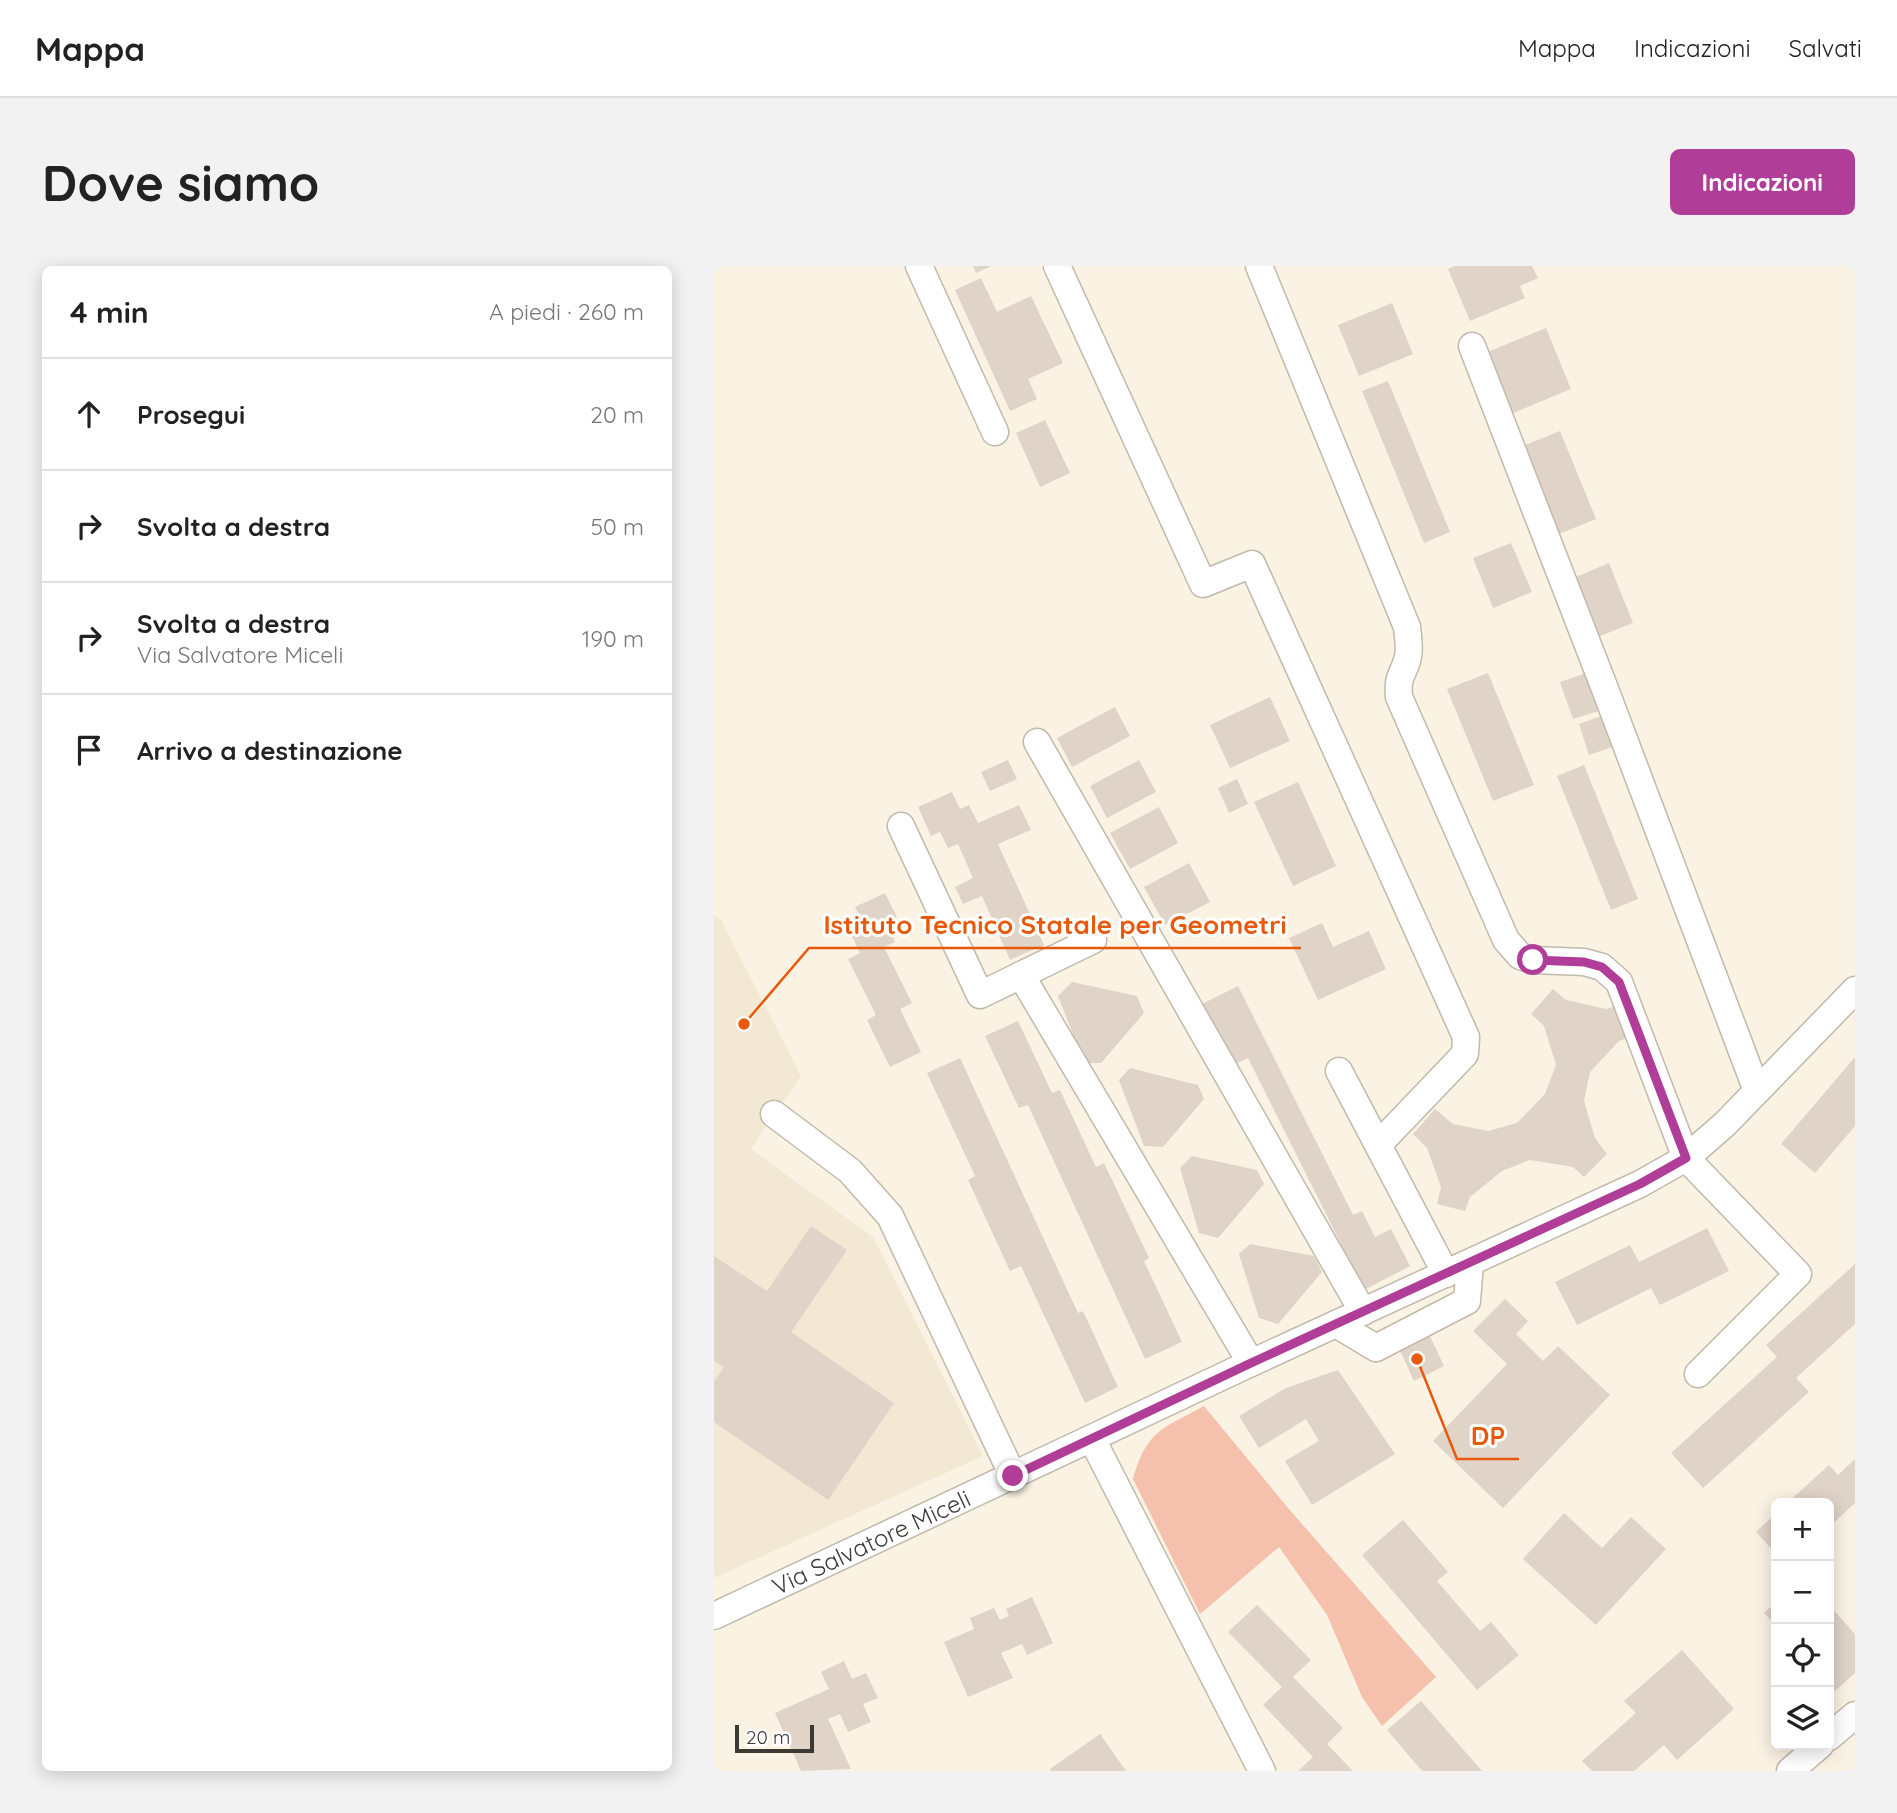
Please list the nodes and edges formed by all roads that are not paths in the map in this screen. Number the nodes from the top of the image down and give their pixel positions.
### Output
1 (919, 266) edge
2 (1056, 266) edge
3 (1259, 266) edge
4 (1472, 346) dead end
5 (995, 432) dead end
6 (1037, 742) dead end
7 (901, 825) dead end
8 (1093, 940) dead end
9 (1021, 975) junction
10 (1855, 990) edge
11 (1339, 1071) dead end
12 (1757, 1091) junction
13 (774, 1114) dead end
14 (1378, 1145) junction
15 (1686, 1158) junction
16 (1470, 1263) junction
17 (1446, 1274) junction
18 (1363, 1312) junction
19 (1336, 1324) junction
20 (1251, 1363) junction
21 (1698, 1374) dead end
22 (1092, 1439) junction
23 (1013, 1476) junction
24 (714, 1616) edge
25 (1855, 1715) edge
26 (1834, 1733) edge
27 (1262, 1771) edge

1 - 5 street
2 - 14 street
3 - 15 street
4 - 12 street
6 - 18 street
7 - 9 street
8 - 9 street
9 - 20 street
10 - 12 street, Via Salvatore Miceli
11 - 14 street
12 - 15 street, Via Salvatore Miceli
13 - 23 street
14 - 17 street
15 - 16 street, Via Salvatore Miceli
15 - 21 street
16 - 17 street, Via Salvatore Miceli
16 - 19 street
17 - 18 street, Via Salvatore Miceli
18 - 19 street, Via Salvatore Miceli
19 - 20 street, Via Salvatore Miceli
20 - 22 street, Via Salvatore Miceli
22 - 23 street, Via Salvatore Miceli
22 - 27 street
23 - 24 street, Via Salvatore Miceli
25 - 26 street

